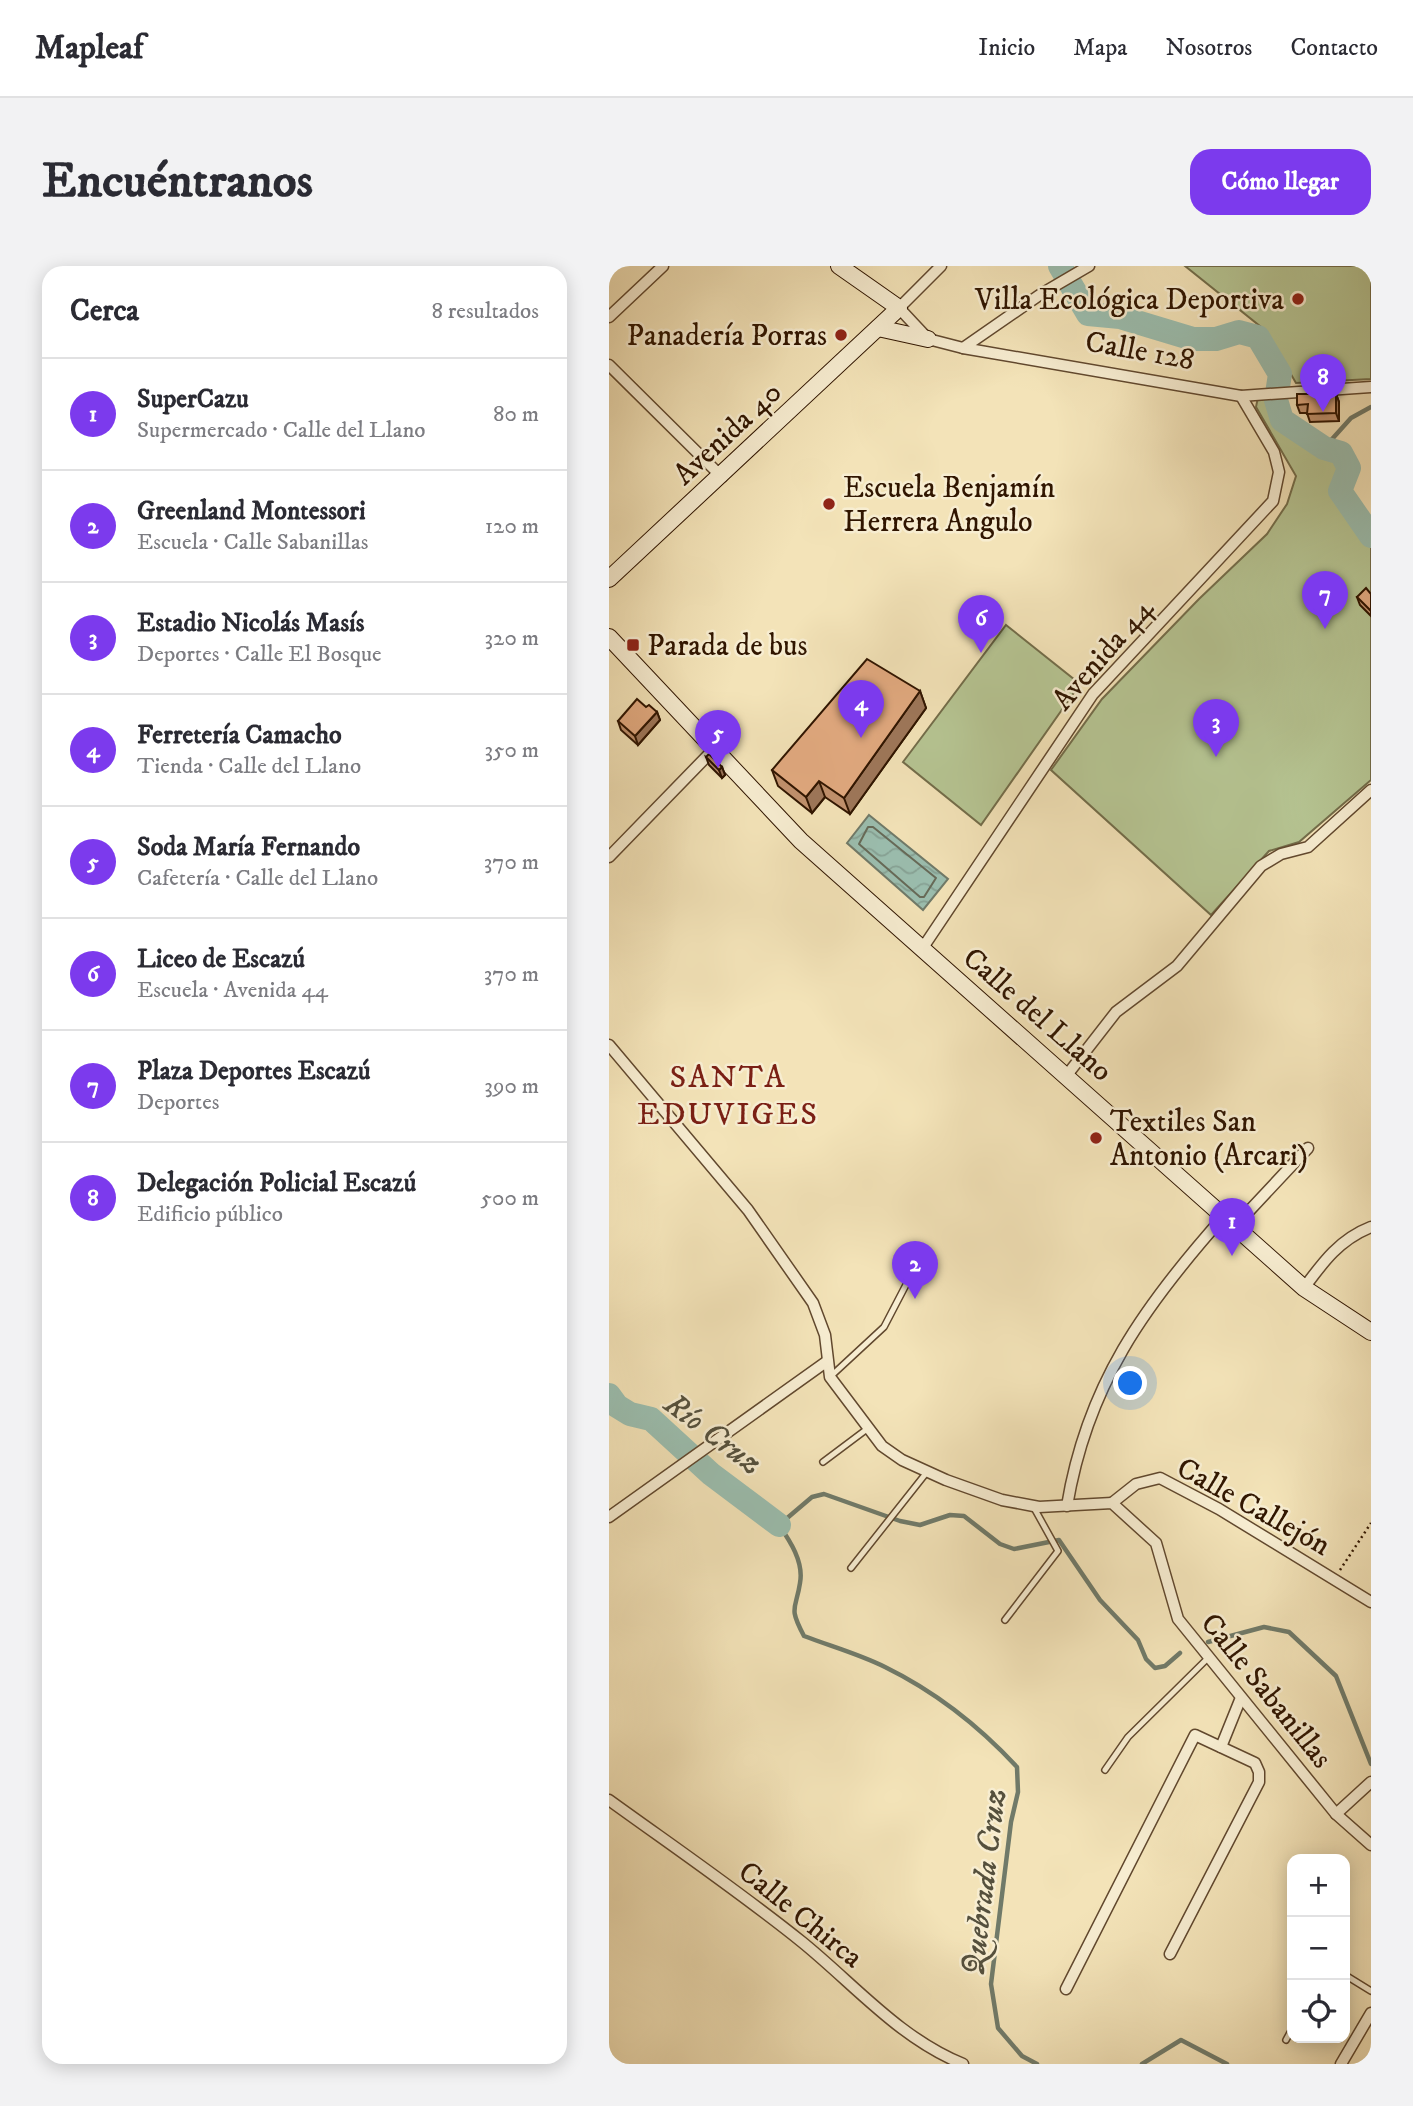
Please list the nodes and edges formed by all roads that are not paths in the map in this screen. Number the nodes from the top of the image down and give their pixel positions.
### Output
1 (663, 266) edge
2 (839, 266) edge
3 (941, 266) edge
4 (1089, 266) edge
5 (899, 308) junction
6 (609, 317) edge
7 (878, 328) junction
8 (928, 339) junction
9 (963, 348) junction
10 (609, 365) edge
11 (1371, 387) edge
12 (1241, 396) junction
13 (722, 477) junction
14 (609, 579) edge
15 (609, 637) edge
16 (714, 749) junction
17 (1371, 790) edge
18 (609, 857) edge
19 (922, 949) junction
20 (612, 1048) edge
21 (609, 1062) edge
22 (1067, 1075) junction
23 (1308, 1148) dead end
24 (1230, 1221) junction
25 (1371, 1227) edge
26 (909, 1279) dead end
27 (1304, 1288) junction
28 (1371, 1332) edge
29 (826, 1362) junction
30 (830, 1377) junction
31 (867, 1429) junction
32 (823, 1462) dead end
33 (927, 1471) junction
34 (1112, 1503) junction
35 (1034, 1506) junction
36 (1067, 1506) junction
37 (609, 1517) edge
38 (851, 1568) dead end
39 (1371, 1602) edge
40 (1005, 1620) dead end
41 (1208, 1658) junction
42 (1240, 1700) junction
43 (1221, 1747) junction
44 (1105, 1770) dead end
45 (1371, 1782) edge
46 (609, 1800) edge
47 (1336, 1814) junction
48 (1371, 1845) edge
49 (1170, 1955) dead end
50 (1350, 1978) edge
51 (1066, 1989) dead end
52 (1371, 1991) edge
53 (1371, 2013) edge
54 (963, 2064) edge
55 (1341, 2064) edge

1 - 6 street
2 - 5 main road
3 - 5 street, Avenida 40
4 - 9 street
5 - 7 main road, Avenida 40
5 - 8 street
7 - 8 main road
7 - 13 main road, Avenida 40
8 - 9 street, Calle 128
9 - 12 street, Calle 128
10 - 13 street
11 - 12 street, Calle 128
12 - 19 street, Avenida 44
13 - 14 main road, Avenida 40
15 - 16 main road, Calle del Llano
16 - 18 street
16 - 19 main road, Calle del Llano
17 - 22 street
19 - 22 main road, Calle del Llano
20 - 21 street
20 - 29 street
22 - 24 main road, Calle del Llano
23 - 24 street
24 - 27 main road, Calle del Llano
24 - 36 street
25 - 27 street
26 - 30 lane
27 - 28 main road, Calle del Llano
29 - 30 street
29 - 37 street
30 - 31 street
31 - 32 lane
31 - 33 street
33 - 35 street
33 - 38 lane
34 - 36 street
34 - 39 street, Calle Callejón
34 - 41 street, Calle Sabanillas
35 - 36 street
35 - 40 lane
41 - 42 street, Calle Sabanillas
41 - 44 lane
42 - 43 street
42 - 47 street, Calle Sabanillas
43 - 49 street
43 - 51 street
45 - 47 street
46 - 54 street, Calle Chirca
47 - 48 street, Calle Sabanillas
50 - 52 lane
53 - 55 street

